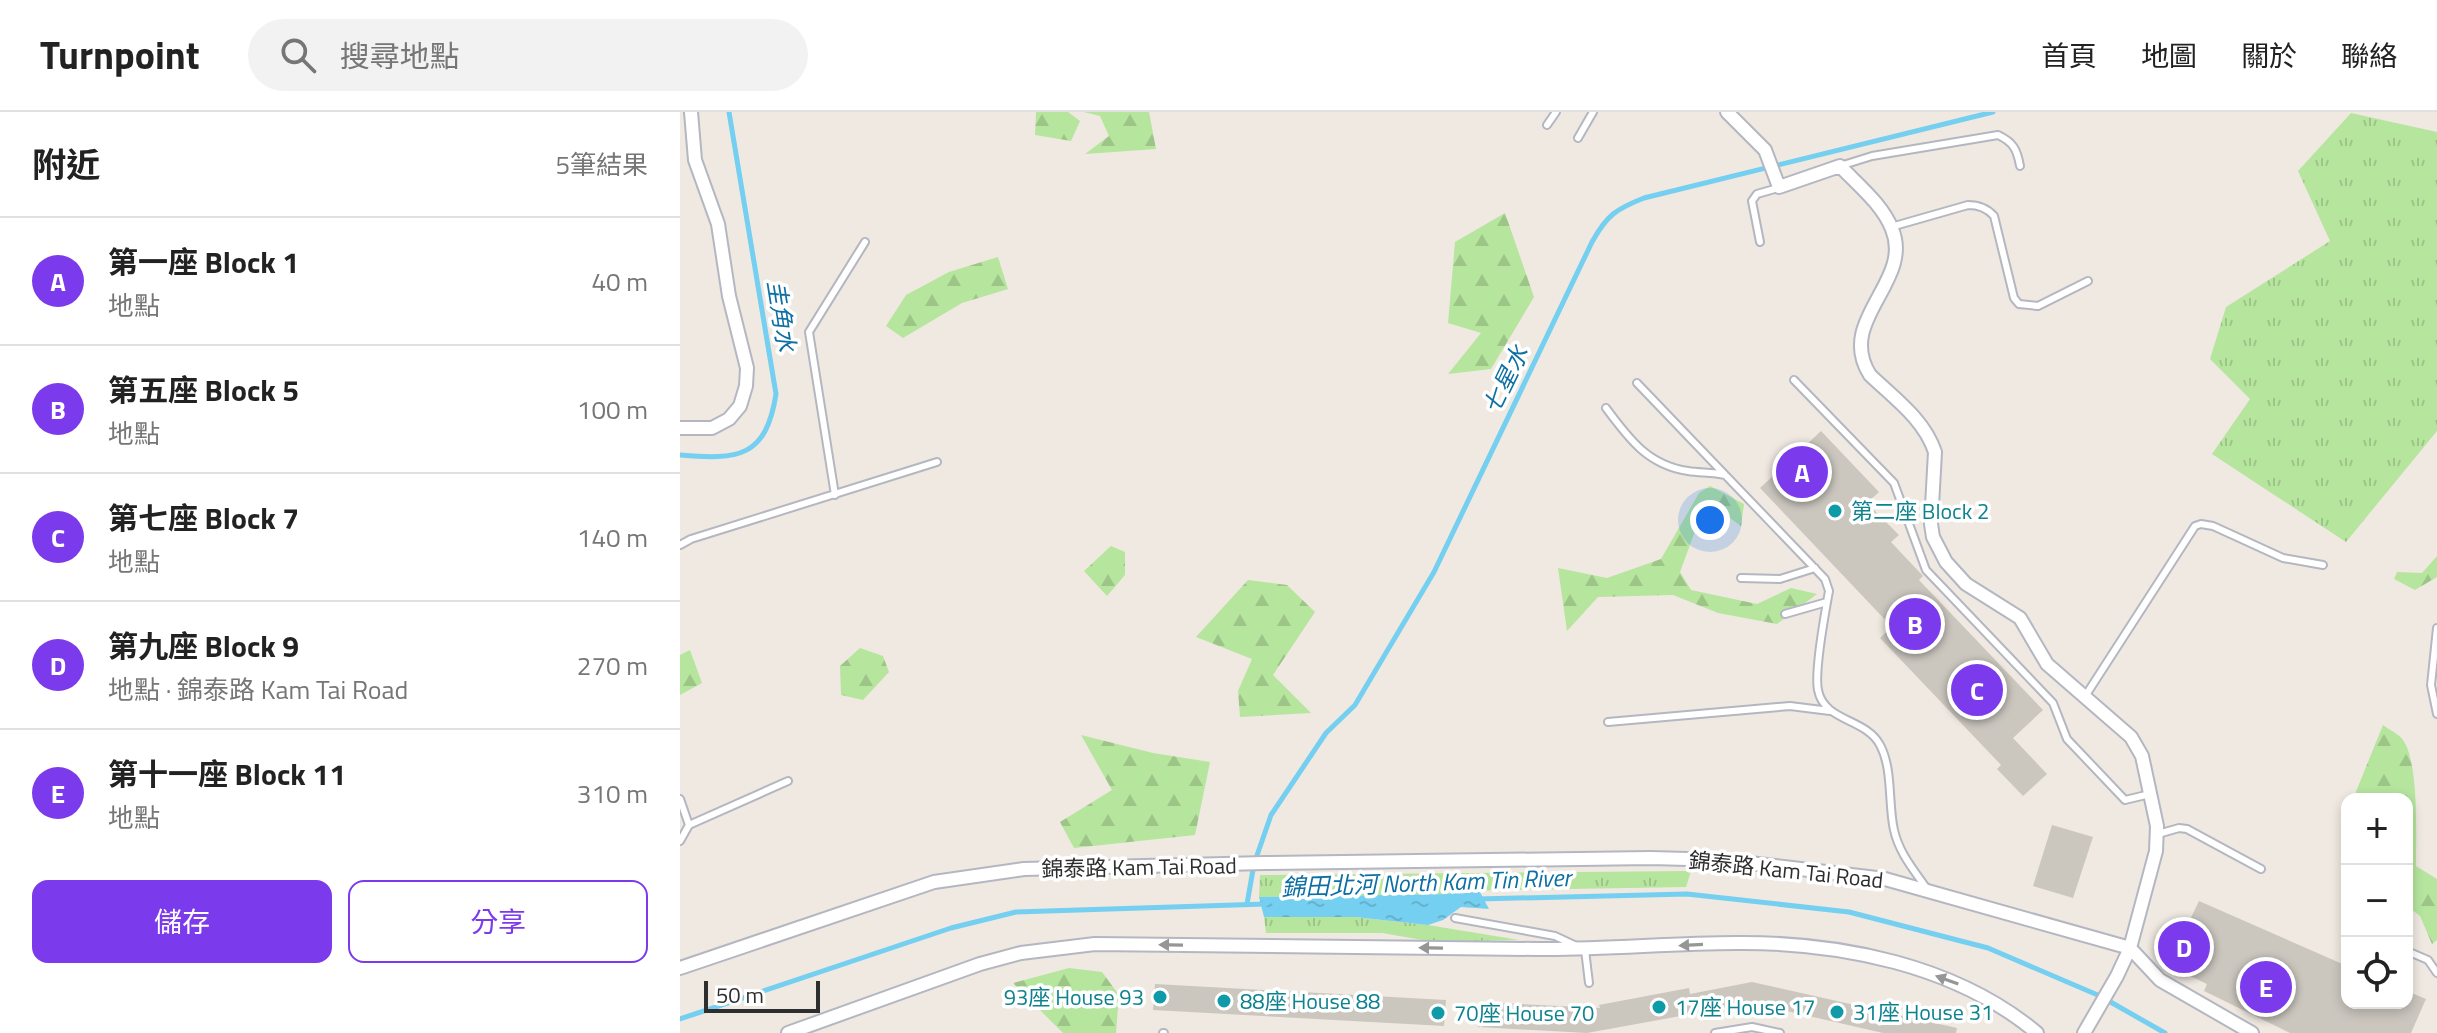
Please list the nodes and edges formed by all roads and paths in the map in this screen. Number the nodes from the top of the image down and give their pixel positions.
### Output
1 (691, 112) edge
2 (1556, 112) edge
3 (1593, 112) edge
4 (1727, 112) edge
5 (1547, 125) dead end
6 (1578, 138) dead end
7 (1840, 166) junction
8 (2020, 166) dead end
9 (1779, 187) junction
10 (1891, 227) junction
11 (865, 242) dead end
12 (1760, 242) dead end
13 (2088, 281) dead end
14 (1794, 380) dead end
15 (1637, 383) dead end
16 (1606, 408) dead end
17 (680, 428) edge
18 (937, 462) dead end
19 (1725, 475) junction
20 (835, 495) junction
21 (680, 545) edge
22 (2323, 565) dead end
23 (1815, 568) junction
24 (1741, 578) dead end
25 (1827, 602) junction
26 (1785, 614) dead end
27 (2437, 628) edge
28 (2434, 686) edge
29 (2084, 698) junction
30 (1830, 711) junction
31 (2437, 714) edge
32 (1608, 722) dead end
33 (788, 781) dead end
34 (2150, 794) junction
35 (680, 799) edge
36 (689, 825) junction
37 (2158, 834) junction
38 (680, 841) edge
39 (2261, 869) dead end
40 (1929, 892) junction
41 (1455, 918) dead end
42 (2130, 948) junction
43 (1585, 950) junction
44 (2413, 954) edge
45 (680, 968) edge
46 (2437, 973) edge
47 (1589, 983) dead end
48 (2084, 1032) edge
49 (788, 1033) edge
50 (1715, 1033) edge
51 (1780, 1033) edge
52 (2037, 1033) edge
53 (2252, 1033) edge

1 - 17 street
2 - 5 lane
3 - 6 lane
4 - 9 street
7 - 8 lane
7 - 9 street
7 - 10 street
9 - 12 lane
10 - 13 lane
10 - 29 street
11 - 20 lane
14 - 34 lane
15 - 19 lane
16 - 19 lane
18 - 20 lane
19 - 23 lane
20 - 21 lane
22 - 29 lane
23 - 24 lane
23 - 25 lane
25 - 26 lane
25 - 30 lane
27 - 28 lane
28 - 31 lane
29 - 34 street
30 - 32 lane
30 - 40 lane
33 - 36 lane
34 - 37 street
35 - 36 lane
36 - 38 lane
37 - 39 lane
37 - 42 street
40 - 42 street, 錦泰路 Kam Tai Road
40 - 45 street, 錦泰路 Kam Tai Road
41 - 43 lane
42 - 48 street
42 - 53 street
43 - 47 lane
43 -> 49 street
52 -> 43 street
44 - 46 lane
50 - 51 lane

